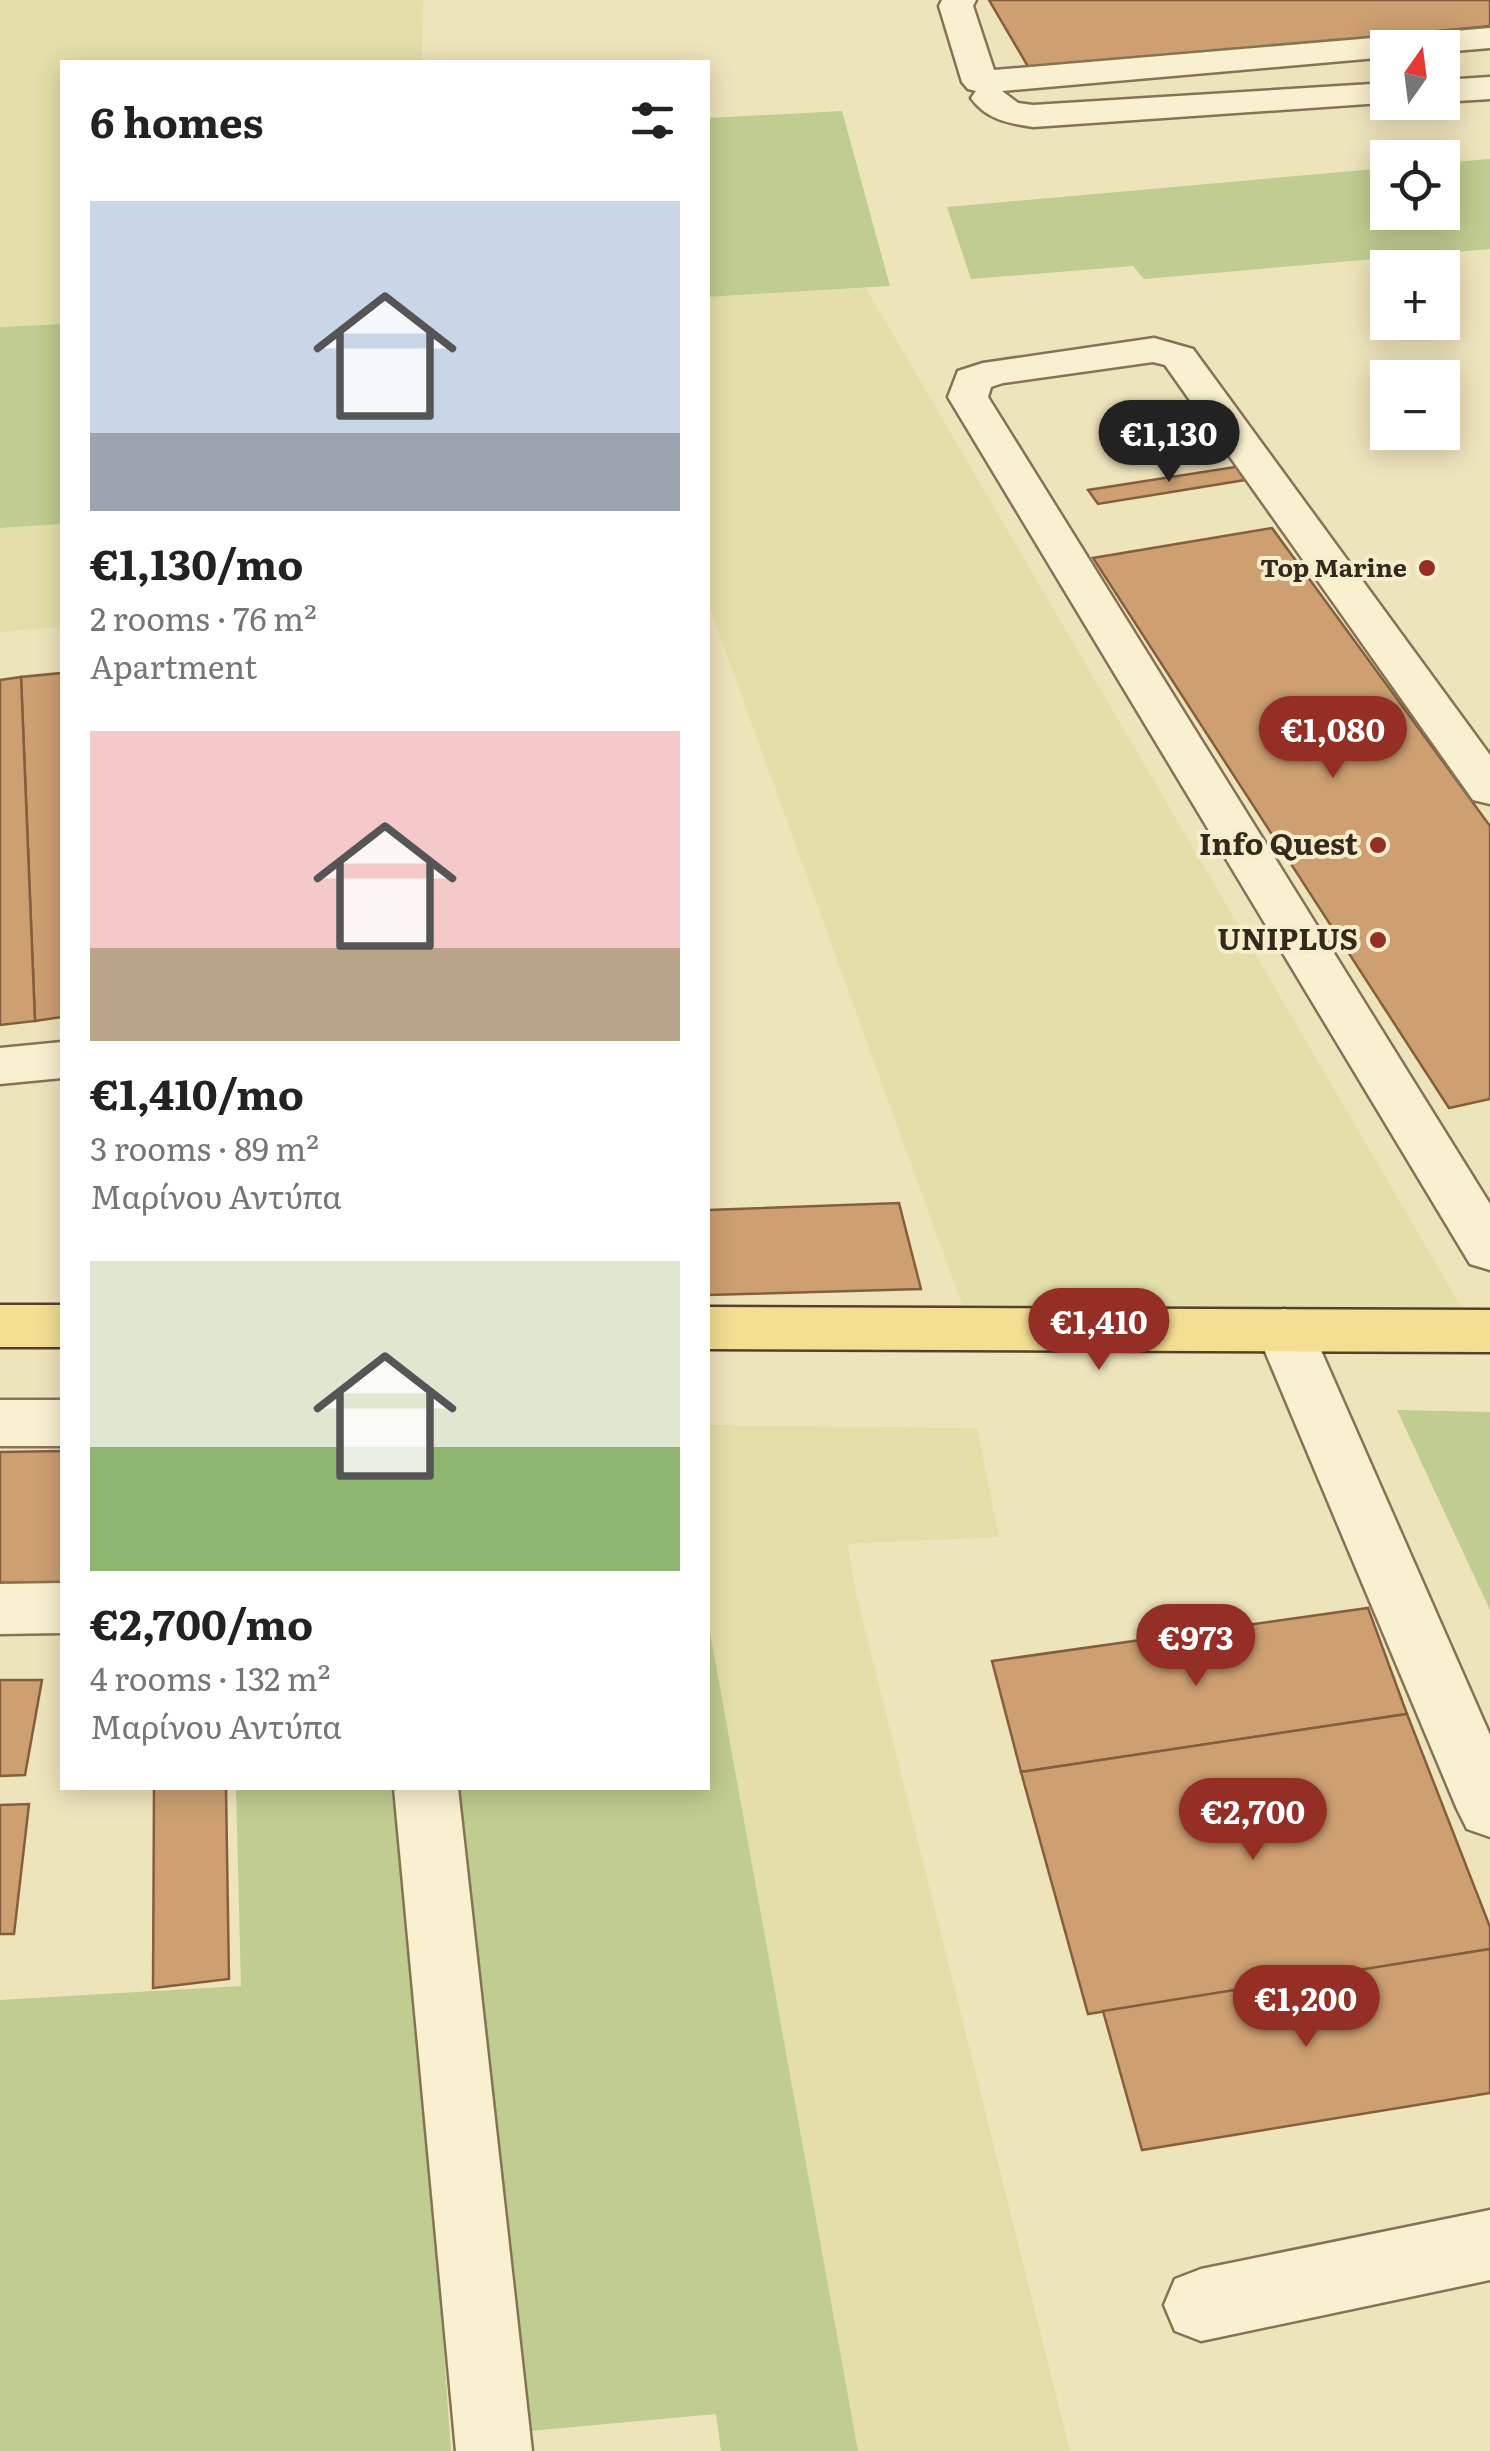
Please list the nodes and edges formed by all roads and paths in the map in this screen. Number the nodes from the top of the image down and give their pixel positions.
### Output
1 (959, 0) edge
2 (1490, 38) edge
3 (980, 82) junction
4 (1490, 88) edge
5 (1460, 89) edge
6 (1370, 95) edge
7 (1490, 789) edge
8 (60, 1060) edge
9 (0, 1066) edge
10 (1484, 1227) edge
11 (0, 1326) edge
12 (60, 1326) edge
13 (710, 1328) edge
14 (1284, 1330) junction
15 (1490, 1331) edge
16 (0, 1423) edge
17 (60, 1423) edge
18 (60, 1608) edge
19 (0, 1610) edge
20 (426, 1790) edge
21 (1490, 1809) edge
22 (1490, 2246) edge
23 (1200, 2305) dead end
24 (494, 2451) edge

1 - 3 lane
2 - 3 lane
3 - 6 lane
4 - 5 lane
7 - 10 lane
8 - 9 lane
11 - 12 main road
13 - 14 main road
14 - 15 main road
14 - 21 lane
16 - 17 lane
18 - 19 lane
20 - 24 lane
22 - 23 lane

